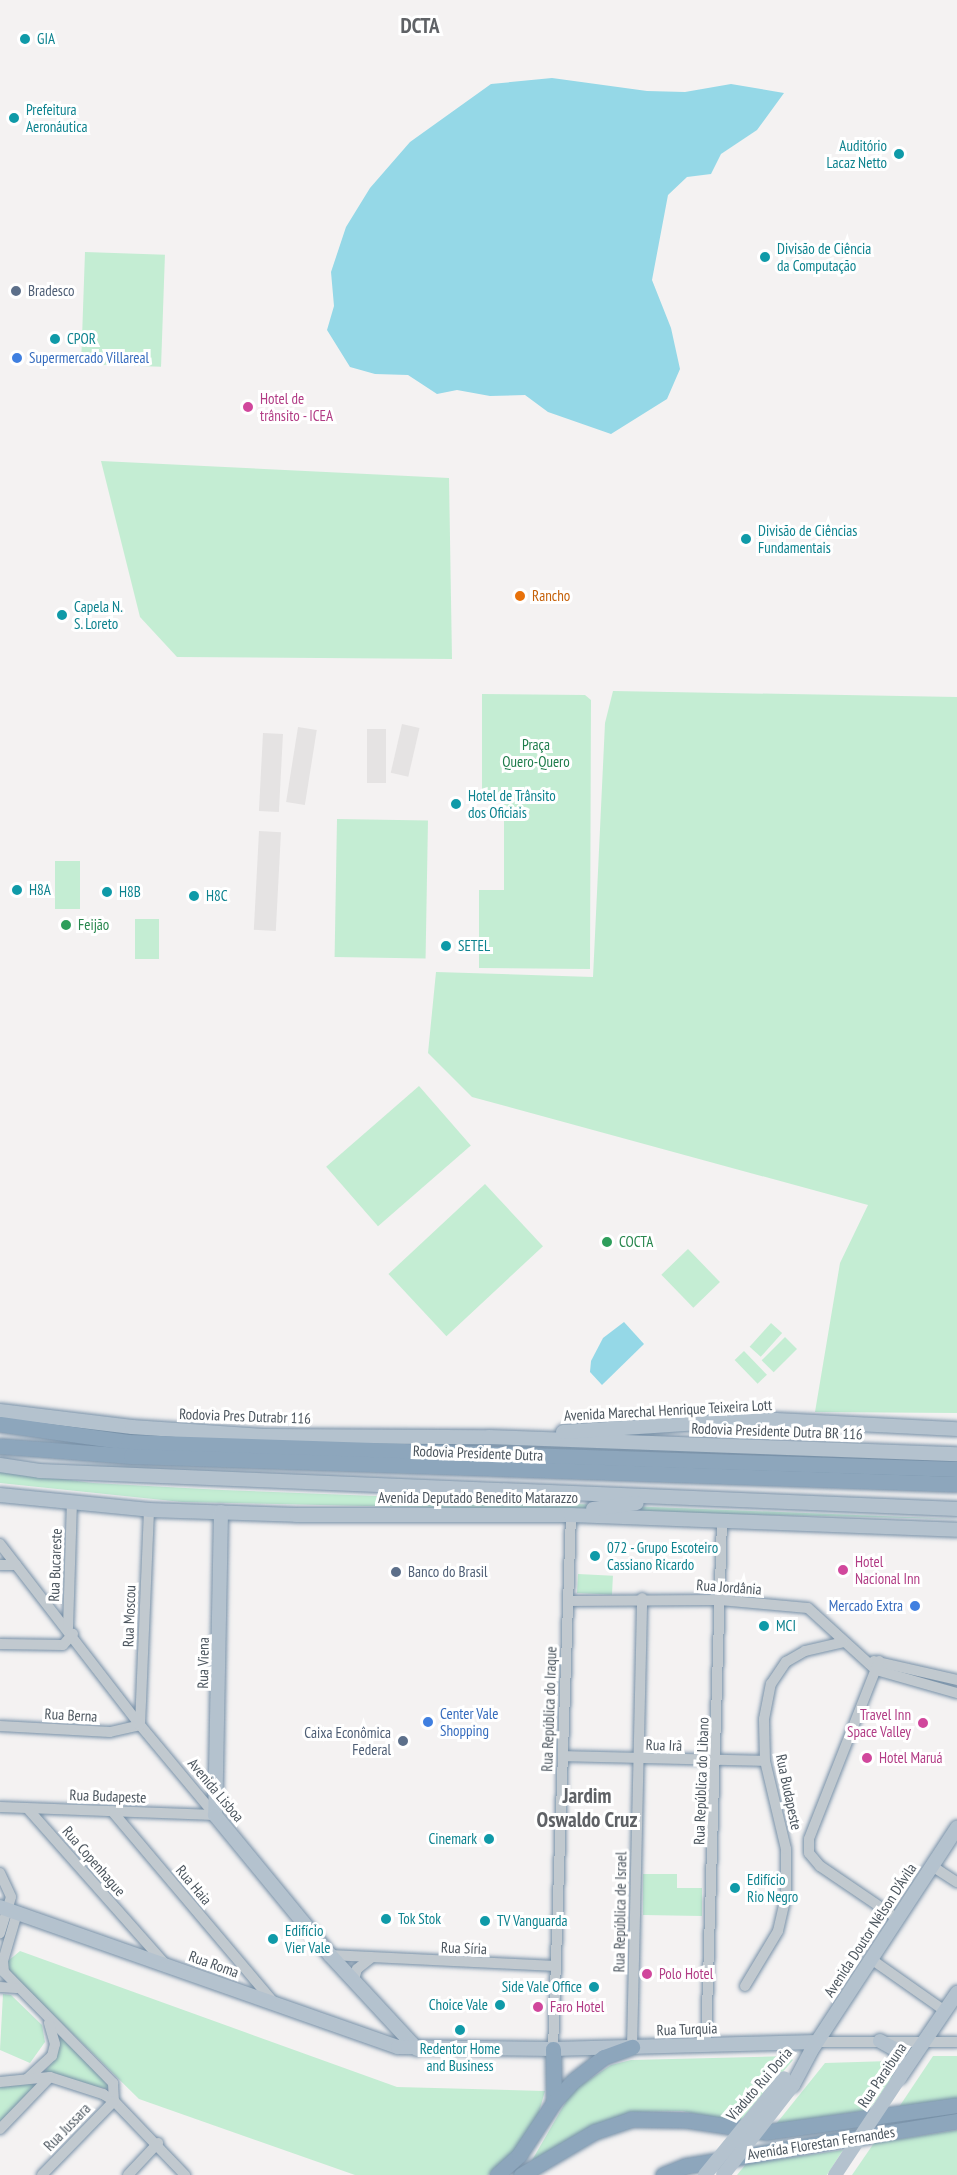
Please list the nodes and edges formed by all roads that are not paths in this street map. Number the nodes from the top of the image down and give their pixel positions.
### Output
1 (0, 1411) edge
2 (0, 1424) edge
3 (957, 1429) edge
4 (489, 1437) junction
5 (0, 1446) edge
6 (957, 1454) edge
7 (0, 1465) edge
8 (957, 1468) edge
9 (957, 1484) edge
10 (0, 1495) edge
11 (678, 1498) junction
12 (72, 1502) junction
13 (957, 1509) edge
14 (149, 1510) junction
15 (221, 1512) junction
16 (543, 1515) junction
17 (571, 1515) junction
18 (722, 1520) junction
19 (908, 1528) junction
20 (957, 1530) edge
21 (957, 1540) edge
22 (0, 1544) edge
23 (0, 1565) edge
24 (16, 1565) junction
25 (642, 1599) junction
26 (720, 1600) junction
27 (568, 1601) junction
28 (71, 1631) junction
29 (843, 1642) junction
30 (0, 1644) edge
31 (874, 1664) junction
32 (957, 1680) edge
33 (957, 1693) edge
34 (140, 1725) junction
35 (0, 1726) edge
36 (563, 1756) junction
37 (638, 1760) junction
38 (765, 1761) junction
39 (717, 1762) junction
40 (0, 1807) edge
41 (28, 1809) junction
42 (112, 1811) junction
43 (215, 1815) junction
44 (957, 1828) edge
45 (932, 1866) junction
46 (0, 1873) edge
47 (957, 1882) edge
48 (9, 1910) edge
49 (898, 1919) junction
50 (0, 1933) edge
51 (137, 1933) junction
52 (125, 1951) junction
53 (330, 1954) junction
54 (371, 1958) junction
55 (871, 1959) junction
56 (165, 1964) junction
57 (556, 1965) junction
58 (253, 1978) junction
59 (354, 1980) junction
60 (745, 1986) dead end
61 (0, 1987) edge
62 (16, 1988) junction
63 (957, 1993) edge
64 (247, 1994) junction
65 (274, 2003) junction
66 (945, 2011) junction
67 (45, 2015) junction
68 (880, 2041) junction
69 (925, 2041) junction
70 (957, 2043) edge
71 (706, 2044) junction
72 (632, 2047) junction
73 (813, 2047) junction
74 (417, 2049) junction
75 (553, 2049) junction
76 (901, 2074) junction
77 (50, 2077) junction
78 (26, 2080) junction
79 (788, 2081) junction
80 (0, 2082) edge
81 (114, 2101) junction
82 (554, 2102) junction
83 (957, 2105) edge
84 (957, 2121) edge
85 (0, 2128) edge
86 (158, 2143) junction
87 (42, 2175) edge
88 (128, 2175) edge
89 (185, 2175) edge
90 (497, 2175) edge
91 (521, 2175) edge
92 (663, 2175) edge
93 (705, 2175) edge
94 (723, 2175) edge
95 (835, 2175) edge

1 - 4 main road, Rodovia Pres Dutrabr 116
2 - 8 highway, Rodovia Presidente Dutra
3 - 4 main road, Avenida Marechal Henrique Teixeira Lott
4 - 6 main road, Rodovia Presidente Dutra BR 116
5 - 9 highway, Rodovia Presidente Dutra
7 - 11 main road
10 - 12 main road, Avenida Deputado Benedito Matarazzo
11 - 13 main road
11 - 16 main road
12 - 14 main road, Avenida Deputado Benedito Matarazzo
12 - 28 street, Rua Bucareste
14 - 15 main road, Avenida Deputado Benedito Matarazzo
14 - 34 street, Rua Moscou
15 - 16 main road, Avenida Deputado Benedito Matarazzo
15 - 43 main road, Rua Viena
16 - 17 main road, Avenida Deputado Benedito Matarazzo
17 - 18 main road, Avenida Deputado Benedito Matarazzo
17 - 27 street, Rua República do Iraque
18 - 19 main road, Avenida Deputado Benedito Matarazzo
18 - 26 street, Rua República do Libano
19 - 20 main road, Avenida Deputado Benedito Matarazzo
19 - 21 main road
22 - 24 street, Avenida Lisboa
23 - 24 street
24 - 28 street, Avenida Lisboa
25 - 26 street, Rua Jordânia
25 - 27 street, Rua Jordânia
25 - 37 street, Rua República de Israel
26 - 29 street, Rua Jordânia
26 - 39 street, Rua República do Libano
27 - 36 street, Rua República do Iraque
28 - 30 street
28 - 34 street, Avenida Lisboa
29 - 31 street, Rua Jordânia
29 - 38 street, Rua Budapeste
31 - 32 street, Rua Jordânia
31 - 33 street, Rua Jordânia
31 - 49 street
34 - 35 street, Rua Berna
34 - 43 street, Avenida Lisboa
36 - 37 street, Rua Irã
36 - 57 street, Rua República do Iraque
37 - 39 street, Rua Irã
37 - 72 street, Rua República de Israel
38 - 39 street, Rua Irã
38 - 60 street, Rua Budapeste
39 - 71 street, Rua República do Libano
40 - 41 street, Rua Budapeste
41 - 42 street, Rua Budapeste
41 - 51 street, Rua Copenhague
42 - 43 street, Rua Budapeste
42 - 58 street, Rua Haia
43 - 53 main road, Avenida Lisboa
44 - 45 main road, Avenida Doutor Nélson D'Ávila
45 - 47 street
45 - 49 main road, Avenida Doutor Nélson D'Ávila
46 - 48 street
48 - 50 street
48 - 52 main road, Rua Roma
48 - 62 street
49 - 55 main road, Avenida Doutor Nélson D'Ávila
51 - 52 street
51 - 56 street, Rua Copenhague
52 - 56 main road, Rua Roma
53 - 54 street, Rua Síria
53 - 59 main road, Avenida Lisboa
54 - 57 street, Rua Síria
54 - 59 street
55 - 66 street
55 - 73 main road, Avenida Doutor Nélson D'Ávila
56 - 64 main road, Rua Roma
57 - 75 street, Rua República do Iraque
58 - 64 street
58 - 65 street, Rua Haia
59 - 74 main road, Avenida Lisboa
61 - 62 street
62 - 67 street
63 - 66 main road, Rua Paraibuna
64 - 65 main road, Rua Roma
65 - 74 main road, Rua Roma
66 - 69 main road, Rua Paraibuna
67 - 78 street
67 - 81 street
68 - 69 street, Rua Turquia
68 - 73 street, Rua Turquia
68 - 76 main road
69 - 70 street, Rua Turquia
69 - 76 main road, Rua Paraibuna
71 - 72 main road, Rua Turquia
71 - 73 main road, Rua Turquia
72 - 75 main road, Rua Turquia
72 - 82 highway
73 - 79 main road, Viaduto Rui Doria
74 - 75 main road, Rua Turquia
75 - 82 highway
76 - 95 main road, Rua Paraibuna, bridge
77 - 78 street
77 - 81 street
77 - 85 street
78 - 80 street
79 - 93 main road, Viaduto Rui Doria, bridge
79 - 94 main road, Viaduto Rui Doria, bridge
81 - 86 street
81 - 87 street, Rua Jussara
82 - 90 highway
83 - 91 highway, Avenida Florestan Fernandes
84 - 92 highway, Avenida Florestan Fernandes
86 - 88 street
86 - 89 street

